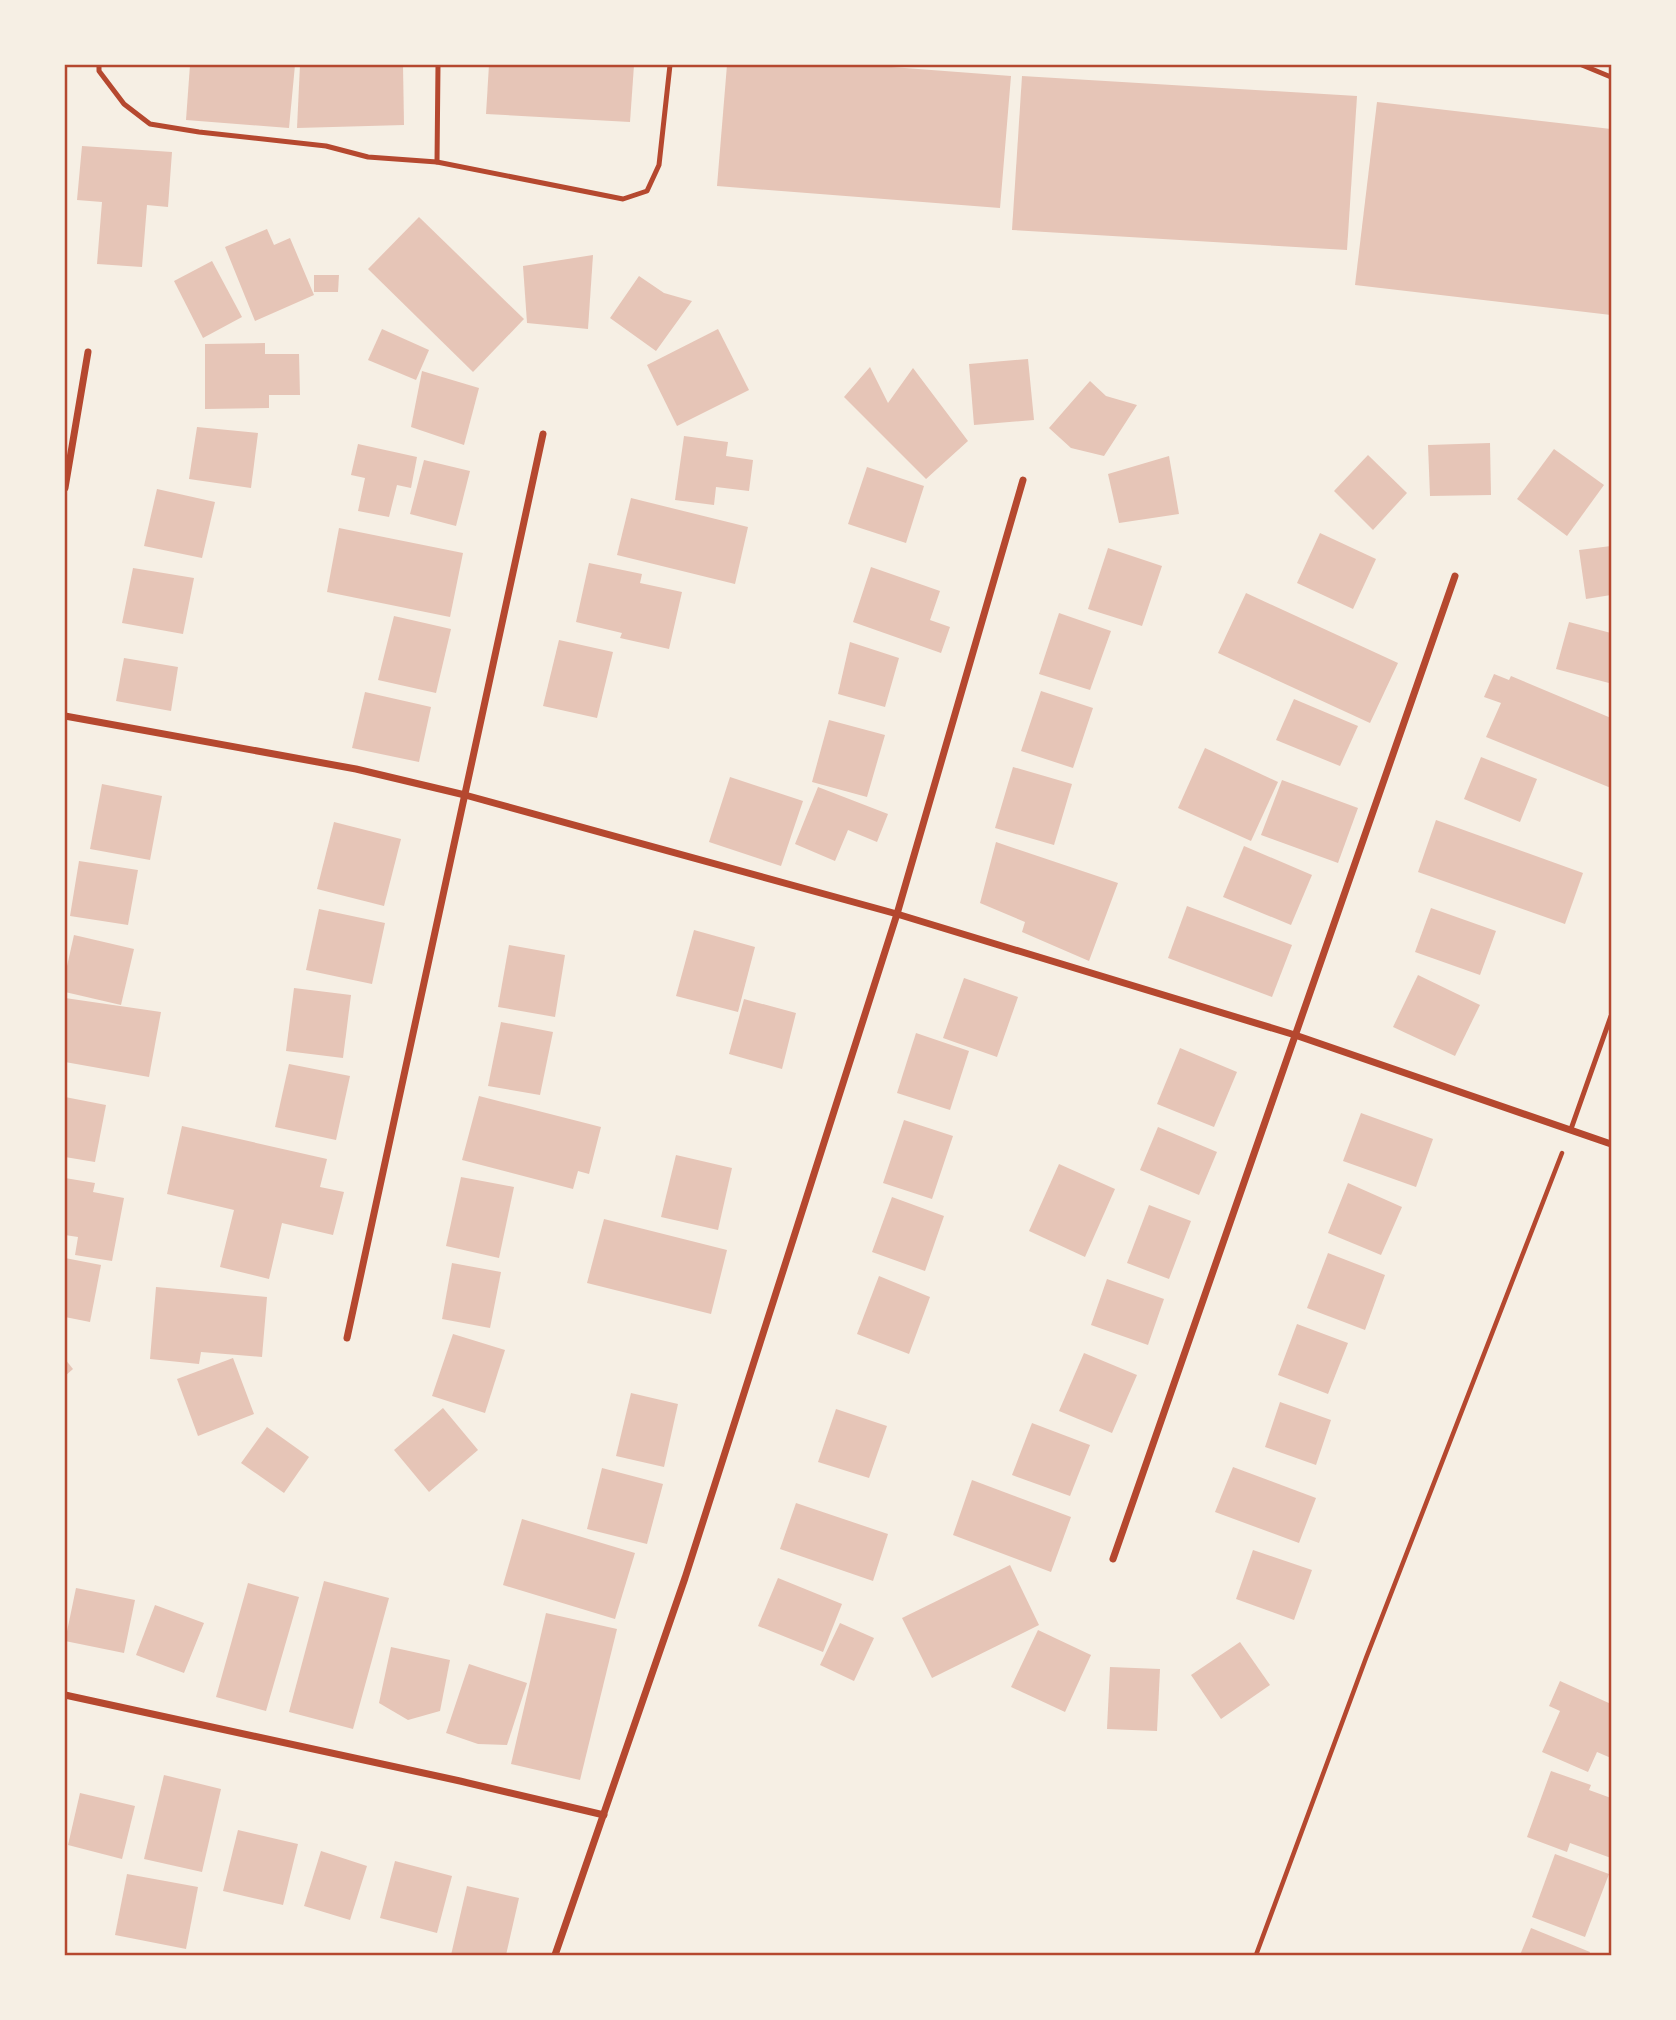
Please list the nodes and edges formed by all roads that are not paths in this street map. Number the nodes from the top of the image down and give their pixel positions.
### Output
1 (99, 65) edge
2 (438, 65) edge
3 (670, 65) edge
4 (1582, 65) edge
5 (1611, 77) edge
6 (437, 162) junction
7 (88, 352) dead end
8 (543, 434) dead end
9 (1023, 480) dead end
10 (65, 488) edge
11 (1455, 576) dead end
12 (65, 716) edge
13 (465, 795) junction
14 (897, 914) junction
15 (1611, 1016) edge
16 (1295, 1035) junction
17 (1571, 1129) junction
18 (1611, 1144) edge
19 (347, 1338) dead end
20 (1113, 1559) dead end
21 (65, 1695) edge
22 (604, 1815) junction
23 (555, 1955) edge

1 - 6 lane
2 - 6 lane
3 - 6 lane
4 - 5 lane
7 - 10 street
8 - 13 street
9 - 14 street
11 - 16 street
12 - 13 street
13 - 14 street
13 - 19 street
14 - 16 street
14 - 22 street
15 - 17 lane
16 - 17 street
16 - 20 street
17 - 18 street
21 - 22 street
22 - 23 street

